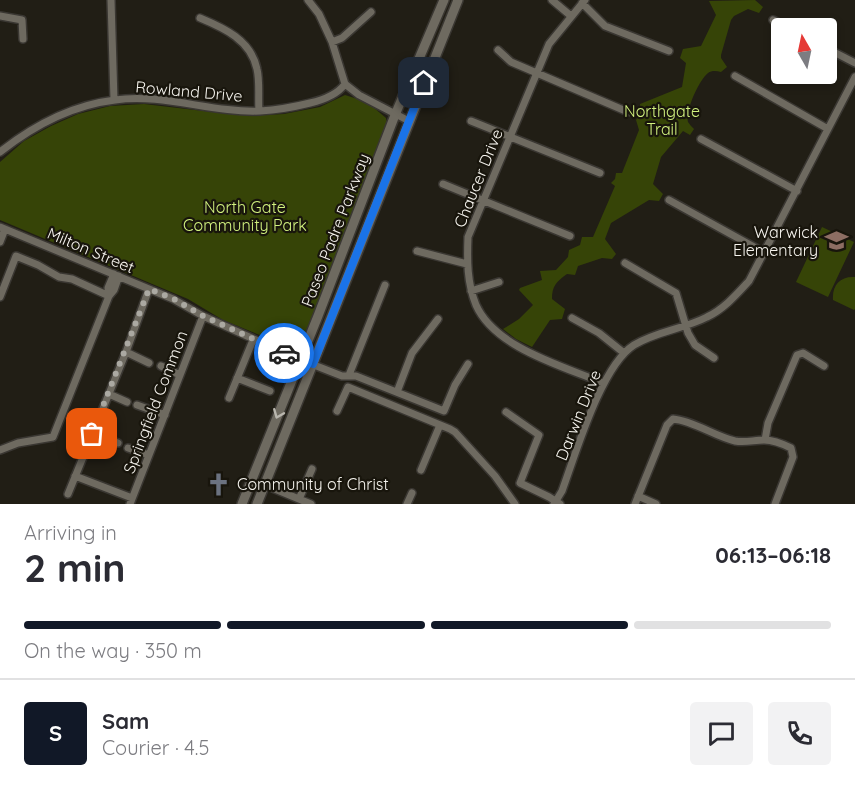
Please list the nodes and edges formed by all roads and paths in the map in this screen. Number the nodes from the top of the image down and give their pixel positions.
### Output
1 (111, 0) edge
2 (308, 0) edge
3 (444, 0) edge
4 (458, 0) edge
5 (552, 0) edge
6 (583, 1) edge
7 (371, 12) dead end
8 (0, 15) edge
9 (571, 16) junction
10 (200, 18) dead end
11 (23, 39) dead end
12 (332, 42) junction
13 (498, 50) dead end
14 (669, 51) dead end
15 (837, 54) edge
16 (855, 63) edge
17 (537, 73) junction
18 (735, 76) dead end
19 (855, 77) edge
20 (345, 84) junction
21 (114, 100) junction
22 (259, 111) junction
23 (628, 112) dead end
24 (395, 115) junction
25 (409, 121) junction
26 (471, 121) dead end
27 (828, 129) junction
28 (509, 136) junction
29 (701, 139) dead end
30 (0, 152) edge
31 (600, 173) dead end
32 (443, 184) dead end
33 (797, 191) junction
34 (669, 200) dead end
35 (482, 201) junction
36 (3, 228) edge
37 (570, 236) dead end
38 (0, 242) edge
39 (417, 251) dead end
40 (763, 252) junction
41 (625, 263) dead end
42 (467, 264) junction
43 (117, 275) junction
44 (499, 282) dead end
45 (385, 285) dead end
46 (149, 289) junction
47 (471, 291) junction
48 (109, 296) junction
49 (0, 297) edge
50 (203, 316) junction
51 (438, 318) dead end
52 (572, 318) dead end
53 (686, 325) junction
54 (253, 340) junction
55 (126, 352) junction
56 (624, 353) junction
57 (714, 358) dead end
58 (300, 360) junction
59 (149, 363) dead end
60 (313, 364) junction
61 (468, 364) dead end
62 (161, 366) dead end
63 (824, 366) dead end
64 (180, 375) junction
65 (350, 375) junction
66 (237, 378) junction
67 (603, 383) junction
68 (270, 391) dead end
69 (397, 392) junction
70 (109, 394) junction
71 (229, 398) dead end
72 (128, 402) dead end
73 (137, 405) dead end
74 (337, 411) dead end
75 (506, 412) dead end
76 (165, 415) junction
77 (440, 424) junction
78 (92, 434) junction
79 (765, 440) junction
80 (118, 443) dead end
81 (128, 448) dead end
82 (0, 450) edge
83 (263, 452) junction
84 (149, 455) junction
85 (312, 469) dead end
86 (421, 470) dead end
87 (75, 476) junction
88 (265, 485) junction
89 (412, 493) dead end
90 (68, 494) dead end
91 (638, 496) junction
92 (299, 499) junction
93 (131, 501) edge
94 (258, 503) edge
95 (556, 503) edge
96 (242, 504) edge
97 (311, 504) edge
98 (407, 504) edge
99 (515, 504) edge
100 (635, 504) edge
101 (656, 504) edge
102 (775, 504) edge

1 - 21 street
2 - 12 street
3 - 24 main road, Paseo Padre Parkway
4 - 25 main road, Paseo Padre Parkway
5 - 9 street
6 - 9 street, Chaucer Drive
6 - 14 street
7 - 12 street
8 - 11 street
9 - 17 street, Chaucer Drive
10 - 22 street
12 - 20 street
13 - 17 street
15 - 16 street
17 - 23 street
17 - 28 street, Chaucer Drive
18 - 27 street
19 - 27 street, Darwin Drive
20 - 22 street, Rowland Drive
20 - 24 street
21 - 22 street, Rowland Drive
21 - 30 street, Rowland Drive
24 - 25 street
24 - 58 main road, Paseo Padre Parkway
25 - 60 main road, Paseo Padre Parkway
26 - 28 street
27 - 33 street, Darwin Drive
28 - 31 street
28 - 35 street, Chaucer Drive
29 - 33 street
32 - 35 street
33 - 40 street, Darwin Drive
34 - 40 street
35 - 37 street
35 - 42 street, Chaucer Drive
36 - 38 street
36 - 43 street, Milton Street
39 - 42 street
40 - 53 street, Darwin Drive
41 - 53 street
42 - 47 street, Chaucer Drive
43 - 46 street, Milton Street
43 - 48 street
44 - 47 street
45 - 65 street
46 - 50 street, Milton Street
46 - 55 street
47 - 67 street, Chaucer Drive
48 - 49 street
48 - 82 street
50 - 54 street, Milton Street
50 - 64 street, Springfield Common
51 - 69 street
52 - 56 street
53 - 56 street, Darwin Drive
53 - 57 street
54 - 58 street, Milton Street
54 - 66 street
55 - 59 street
55 - 70 street
56 - 67 street, Darwin Drive
58 - 60 street, Milton Street
58 -> 83 main road, Paseo Padre Parkway
60 - 65 street, Milton Street
60 - 88 main road, Paseo Padre Parkway
61 - 69 street, Milton Street
62 - 64 street
63 - 79 street
64 - 76 street, Springfield Common
65 - 69 street, Milton Street
66 - 68 street
66 - 71 street
67 - 95 street, Darwin Drive
70 - 72 street
70 - 78 street
73 - 76 street
74 - 77 street
75 - 95 street
76 - 84 street, Springfield Common
77 - 86 street
77 - 99 street
78 - 80 street
78 - 87 street
79 - 91 street
79 - 102 street
81 - 84 street
83 - 94 main road
83 - 96 main road, Paseo Padre Parkway
84 - 93 street, Springfield Common
85 - 92 street
87 - 90 street
87 - 93 street, Springfield Common
88 - 92 street
88 - 94 main road, Paseo Padre Parkway
89 - 98 street
91 - 100 street
91 - 101 street
92 - 97 street

